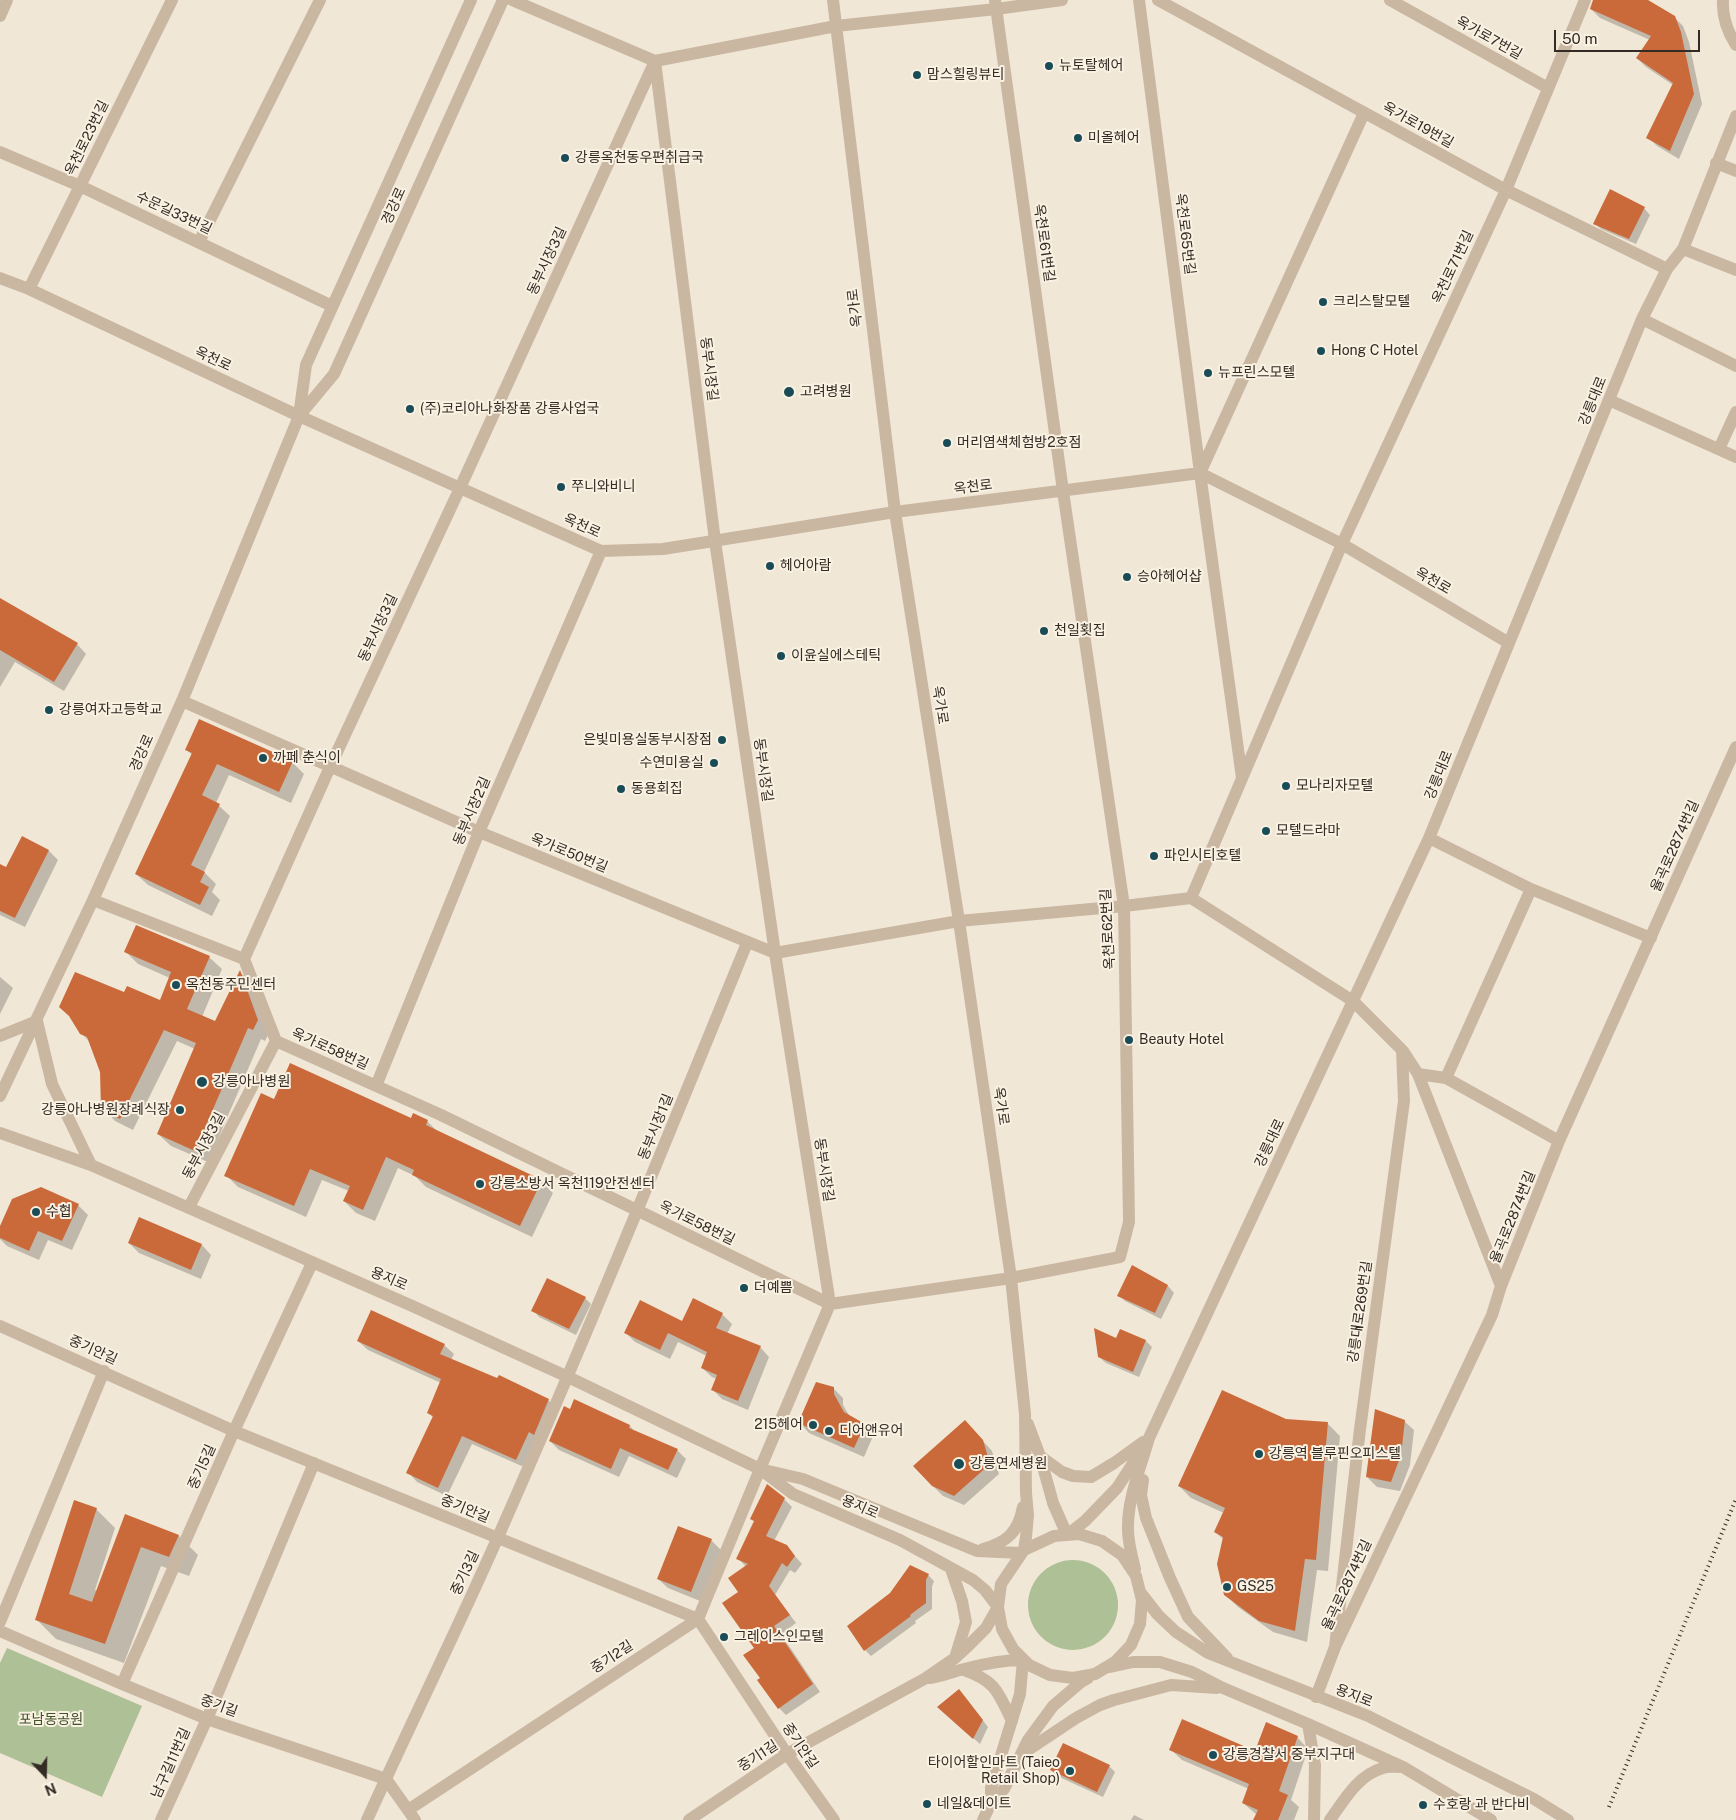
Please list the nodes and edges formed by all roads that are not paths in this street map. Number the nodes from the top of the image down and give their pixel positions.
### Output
1 (7, 0) edge
2 (172, 0) edge
3 (470, 0) edge
4 (503, 0) edge
5 (512, 0) edge
6 (833, 0) edge
7 (1062, 0) edge
8 (1139, 0) edge
9 (1158, 0) edge
10 (1390, 0) edge
11 (1585, 0) edge
12 (1712, 0) edge
13 (319, 1) edge
14 (996, 5) edge
15 (1723, 6) edge
16 (0, 16) edge
17 (836, 26) junction
18 (1736, 46) edge
19 (655, 61) junction
20 (1548, 88) junction
21 (1364, 112) junction
22 (1736, 116) edge
23 (0, 152) edge
24 (1716, 163) junction
25 (1736, 171) edge
26 (80, 186) junction
27 (1506, 190) junction
28 (199, 242) junction
29 (1683, 249) junction
30 (1667, 269) junction
31 (1736, 270) edge
32 (0, 278) edge
33 (29, 289) junction
34 (332, 306) junction
35 (1642, 319) junction
36 (1736, 366) edge
37 (1610, 400) junction
38 (1736, 412) edge
39 (299, 416) junction
40 (1719, 449) junction
41 (1736, 457) edge
42 (1200, 473) junction
43 (460, 488) junction
44 (1063, 491) junction
45 (895, 512) junction
46 (715, 541) junction
47 (1342, 544) junction
48 (601, 551) junction
49 (1509, 643) junction
50 (182, 701) junction
51 (1736, 747) edge
52 (330, 767) junction
53 (1242, 778) junction
54 (479, 832) junction
55 (1429, 838) junction
56 (1531, 889) junction
57 (1191, 898) junction
58 (93, 900) junction
59 (1124, 906) junction
60 (959, 921) junction
61 (1651, 938) junction
62 (747, 943) junction
63 (775, 953) junction
64 (244, 959) junction
65 (1353, 1001) junction
66 (37, 1021) junction
67 (0, 1036) edge
68 (276, 1041) junction
69 (1402, 1050) junction
70 (1418, 1074) junction
71 (1446, 1078) junction
72 (376, 1086) junction
73 (0, 1096) edge
74 (0, 1133) edge
75 (1559, 1141) junction
76 (91, 1165) junction
77 (189, 1208) junction
78 (638, 1211) junction
79 (312, 1263) junction
80 (1011, 1278) junction
81 (1501, 1286) junction
82 (830, 1304) junction
83 (0, 1326) edge
84 (104, 1371) junction
85 (568, 1377) junction
86 (1025, 1414) junction
87 (234, 1431) junction
88 (1149, 1438) junction
89 (1040, 1456) junction
90 (314, 1463) junction
91 (760, 1469) junction
92 (1026, 1493) junction
93 (1067, 1535) junction
94 (498, 1538) junction
95 (977, 1551) junction
96 (1023, 1552) junction
97 (951, 1569) junction
98 (1136, 1576) junction
99 (1140, 1591) junction
100 (998, 1607) junction
101 (698, 1619) junction
102 (0, 1622) edge
103 (0, 1631) edge
104 (1335, 1647) junction
105 (955, 1658) junction
106 (1024, 1660) junction
107 (1236, 1666) junction
108 (962, 1670) junction
109 (1099, 1671) junction
110 (926, 1678) junction
111 (122, 1684) junction
112 (1223, 1688) junction
113 (1316, 1697) junction
114 (207, 1718) junction
115 (1012, 1721) junction
116 (1308, 1724) junction
117 (787, 1754) junction
118 (1022, 1754) junction
119 (1403, 1768) junction
120 (386, 1779) junction
121 (991, 1803) junction
122 (412, 1815) edge
123 (161, 1820) edge
124 (368, 1820) edge
125 (689, 1820) edge
126 (834, 1820) edge
127 (983, 1820) edge
128 (1314, 1820) edge
129 (1330, 1820) edge
130 (1491, 1820) edge
131 (1568, 1820) edge

1 - 16 street
2 - 26 street, 옥천로23번길
3 - 34 street, 경강로
4 - 39 street, 경강로
5 - 19 street
6 - 17 street, 옥가로
7 - 14 street
8 - 42 street, 옥천로65번길
9 - 21 street, 옥가로19번길
10 - 20 street, 옥가로7번길
11 - 20 street, 옥천로71번길
12 - 15 street
13 - 28 street
14 - 17 street
14 - 44 street, 옥천로61번길
15 - 18 street
17 - 19 street
17 - 45 street, 옥가로
19 - 43 street, 동부시장3길
19 - 46 street, 동부시장길
20 - 27 street, 옥천로71번길
21 - 27 street, 옥가로19번길
21 - 42 street
22 - 24 street, 강릉대로
23 - 26 street, 수문길33번길
24 - 25 street
24 - 29 street, 강릉대로
26 - 28 street, 수문길33번길
26 - 33 street, 옥천로23번길
27 - 30 street, 옥가로19번길
27 - 47 street, 옥천로71번길
28 - 34 street, 수문길33번길
29 - 30 street, 강릉대로
29 - 31 street
30 - 35 street, 강릉대로
32 - 33 street, 옥천로
33 - 39 street, 옥천로
34 - 39 street, 경강로
35 - 36 street
35 - 37 street, 강릉대로
37 - 40 street
37 - 49 street, 강릉대로
38 - 40 street
39 - 43 street, 옥천로
39 - 50 street, 경강로
40 - 41 street
42 - 44 street, 옥천로
42 - 47 street, 옥천로
42 - 53 street
43 - 48 street, 옥천로
43 - 52 street, 동부시장3길
44 - 45 street, 옥천로
44 - 59 street, 옥천로62번길
45 - 46 street, 옥천로
45 - 60 street, 옥가로
46 - 48 street, 옥천로
46 - 63 street, 동부시장길
47 - 49 street, 옥천로
47 - 53 street
48 - 54 street, 동부시장2길
49 - 55 street, 강릉대로
50 - 52 street, 옥가로50번길
50 - 58 street, 경강로
51 - 61 street, 율곡로2874번길
52 - 54 street, 옥가로50번길
52 - 64 street, 동부시장3길
53 - 57 street
54 - 62 street, 옥가로50번길
54 - 72 street, 동부시장2길
55 - 56 street
55 - 65 street, 강릉대로
56 - 61 street
56 - 71 street
57 - 59 street, 옥가로50번길
57 - 65 street
58 - 64 street
58 - 66 street, 경강로
59 - 60 street, 옥가로50번길
59 - 80 street, 옥천로62번길
60 - 63 street, 옥가로50번길
60 - 80 street, 옥가로
61 - 75 street, 율곡로2874번길
62 - 63 street, 옥가로50번길
62 - 78 street, 동부시장1길
63 - 82 street, 동부시장길
64 - 68 street
65 - 69 street
65 - 88 street, 강릉대로
66 - 67 street
66 - 73 street, 경강로
66 - 76 street
68 - 72 street, 옥가로58번길
68 - 77 street, 동부시장3길
69 - 70 street
69 - 104 street, 강릉대로269번길
70 - 71 street
70 - 81 street
71 - 75 street
72 - 78 street, 옥가로58번길
74 - 76 street, 용지로
75 - 81 street, 율곡로2874번길
76 - 77 street, 용지로
77 - 79 street, 용지로
78 - 82 street, 옥가로58번길
78 - 85 street, 동부시장1길
79 - 85 street, 용지로
79 - 87 street, 중기5길
80 - 82 street
80 - 86 street, 옥가로
81 - 104 street, 율곡로2874번길
82 - 91 street
83 - 84 street, 중기안길
84 - 87 street, 중기안길
84 - 102 street
85 - 91 street, 용지로
85 - 94 street, 중기3길
86 - 89 street
86 - 92 street
87 - 90 street, 중기안길
87 - 111 street, 중기5길
88 - 89 street
88 - 93 street
88 - 98 street
88 - 107 street
89 - 93 street
90 - 94 street, 중기안길
90 - 114 street, 남구길11번길
91 - 95 street, 용지로
91 - 97 street, 용지로
91 - 101 street
92 - 95 street
92 - 96 street
93 - 96 street
93 - 98 street
94 - 101 street, 중기안길
94 - 120 street, 중기3길
95 - 96 street
96 - 100 street
97 - 100 street, 용지로
97 - 105 street
98 - 99 street
99 - 107 street, 용지로
99 - 109 street
100 - 105 street
100 - 106 street
101 - 117 street, 중기안길
101 - 122 street, 중기2길
103 - 111 street, 중기길
104 - 113 street, 율곡로2874번길
105 - 110 street
106 - 108 street
106 - 109 street
106 - 115 street
107 - 113 street, 용지로
108 - 110 street
108 - 115 street
109 - 112 street
109 - 118 street
110 - 117 street, 중기1길
111 - 114 street, 중기길
112 - 116 street
112 - 118 street
113 - 131 street, 용지로
114 - 120 street, 중기길
114 - 123 street, 남구길11번길
115 - 121 street
116 - 119 street
116 - 128 street
117 - 125 street, 중기1길
117 - 126 street, 중기안길
118 - 121 street
119 - 129 street
119 - 130 street
120 - 122 street
120 - 124 street, 중기3길
121 - 127 street

